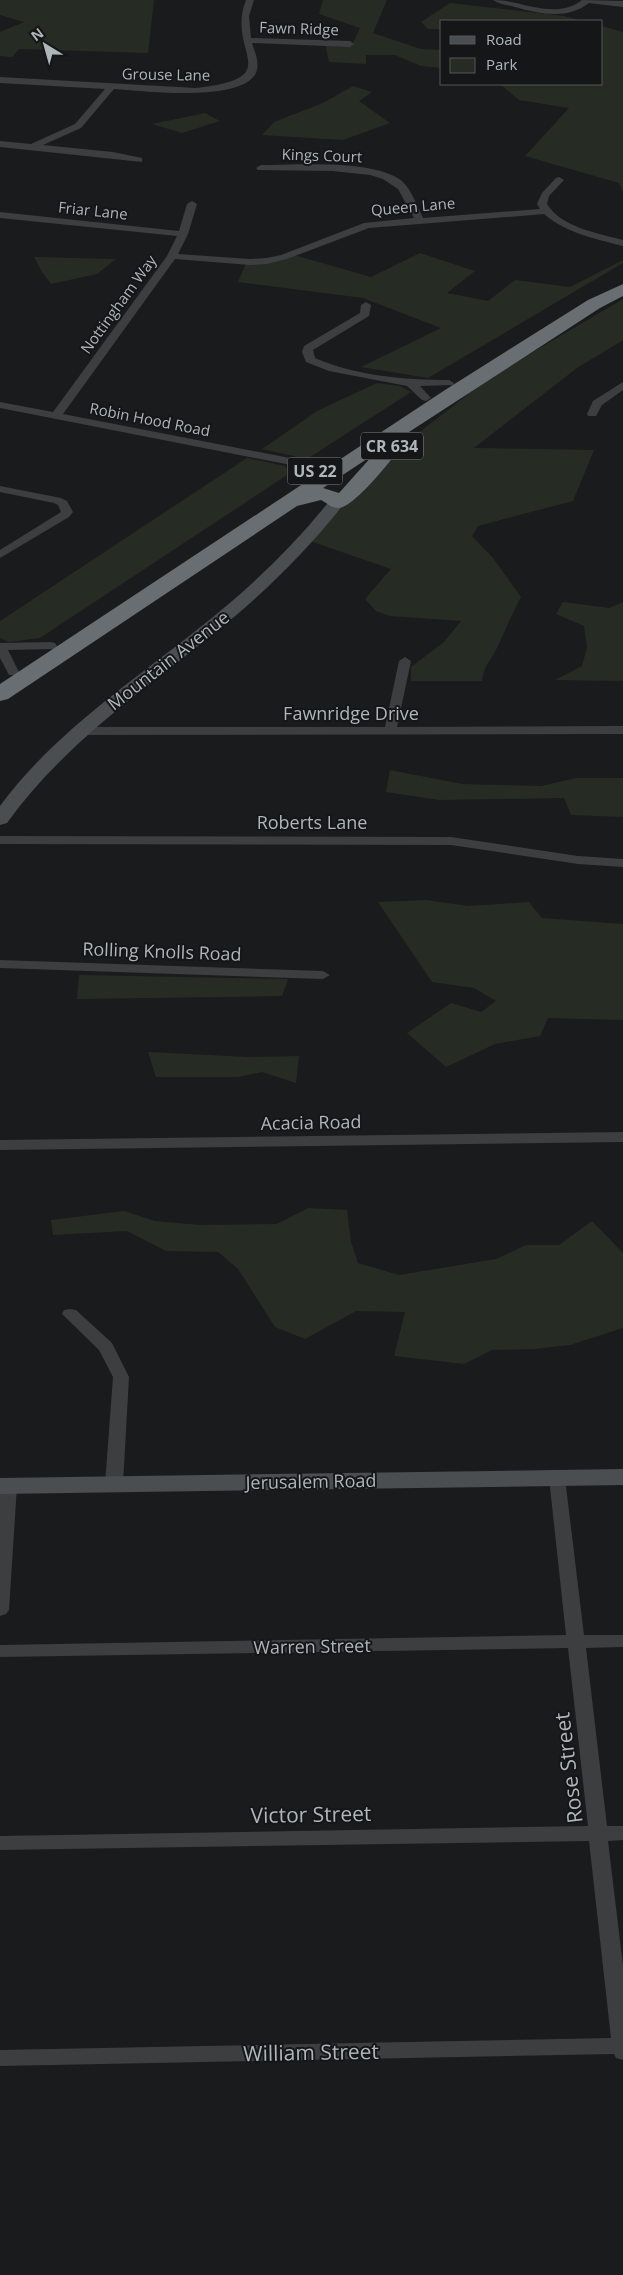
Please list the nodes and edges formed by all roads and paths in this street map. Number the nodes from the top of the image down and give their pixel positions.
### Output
1 (250, 0) edge
2 (497, 0) edge
3 (588, 0) edge
4 (623, 4) edge
5 (248, 40) junction
6 (350, 44) dead end
7 (0, 80) edge
8 (111, 87) junction
9 (0, 144) edge
10 (32, 146) junction
11 (139, 160) dead end
12 (261, 168) dead end
13 (559, 180) dead end
14 (192, 204) dead end
15 (545, 211) junction
16 (0, 215) edge
17 (420, 220) junction
18 (183, 234) junction
19 (623, 243) edge
20 (172, 256) junction
21 (623, 279) edge
22 (623, 289) edge
23 (366, 305) dead end
24 (410, 383) junction
25 (623, 385) edge
26 (451, 388) junction
27 (426, 398) junction
28 (0, 405) edge
29 (592, 414) dead end
30 (56, 416) junction
31 (300, 470) junction
32 (0, 489) edge
33 (337, 502) junction
34 (286, 504) junction
35 (0, 555) edge
36 (51, 646) junction
37 (1, 647) edge
38 (405, 660) dead end
39 (6, 676) edge
40 (0, 694) edge
41 (79, 730) junction
42 (623, 730) edge
43 (390, 731) junction
44 (0, 819) edge
45 (0, 840) edge
46 (623, 863) edge
47 (0, 964) edge
48 (323, 975) dead end
49 (623, 1137) edge
50 (0, 1145) edge
51 (70, 1314) dead end
52 (623, 1477) edge
53 (557, 1478) junction
54 (114, 1484) junction
55 (4, 1486) edge
56 (0, 1610) edge
57 (623, 1641) edge
58 (576, 1642) junction
59 (0, 1651) edge
60 (623, 1833) edge
61 (598, 1834) junction
62 (0, 1843) edge
63 (623, 2048) edge
64 (0, 2058) edge

1 - 5 street, Grouse Lane
2 - 3 street
3 - 4 street
5 - 6 street, Fawn Ridge
5 - 8 street, Grouse Lane
7 - 8 street, Grouse Lane
8 - 10 street
9 - 10 street
10 - 11 street
12 - 17 street, Kings Court
13 - 15 street
14 - 18 street, Nottingham Way
15 - 17 street, Queen Lane
15 - 19 street
16 - 18 street, Friar Lane
17 - 20 street, Queen Lane
18 - 20 street, Nottingham Way
20 - 30 street, Nottingham Way
21 - 26 highway, US 22
22 - 26 highway, US 22
23 - 24 street
24 - 26 street
24 - 27 street
25 - 29 street
26 - 27 highway, US 22
26 - 33 highway, CR 634
26 - 34 highway, US 22
27 - 31 highway, US 22
28 - 30 street, Robin Hood Road
30 - 31 street, Robin Hood Road
31 - 36 highway, US 22
32 - 35 street
33 - 34 highway
33 - 41 street, Mountain Avenue / CR 634
34 - 40 highway, US 22
36 - 37 street
36 - 39 highway, US 22
37 - 39 street
38 - 43 street
41 - 43 street, Fawnridge Drive
41 - 44 street, Mountain Avenue / CR 634
42 - 43 street, Fawnridge Drive
45 - 46 street, Roberts Lane
47 - 48 street, Rolling Knolls Road
49 - 50 street, Acacia Road
51 - 54 street
52 - 53 street, Jerusalem Road
53 - 54 street, Jerusalem Road
53 - 58 street, Rose Street
54 - 55 street, Jerusalem Road
55 - 56 street
57 - 58 street, Warren Street
58 - 59 street, Warren Street
58 - 61 street, Rose Street
60 - 61 street, Victor Street
61 - 62 street, Victor Street
61 - 63 street, Rose Street
63 - 64 street, William Street

